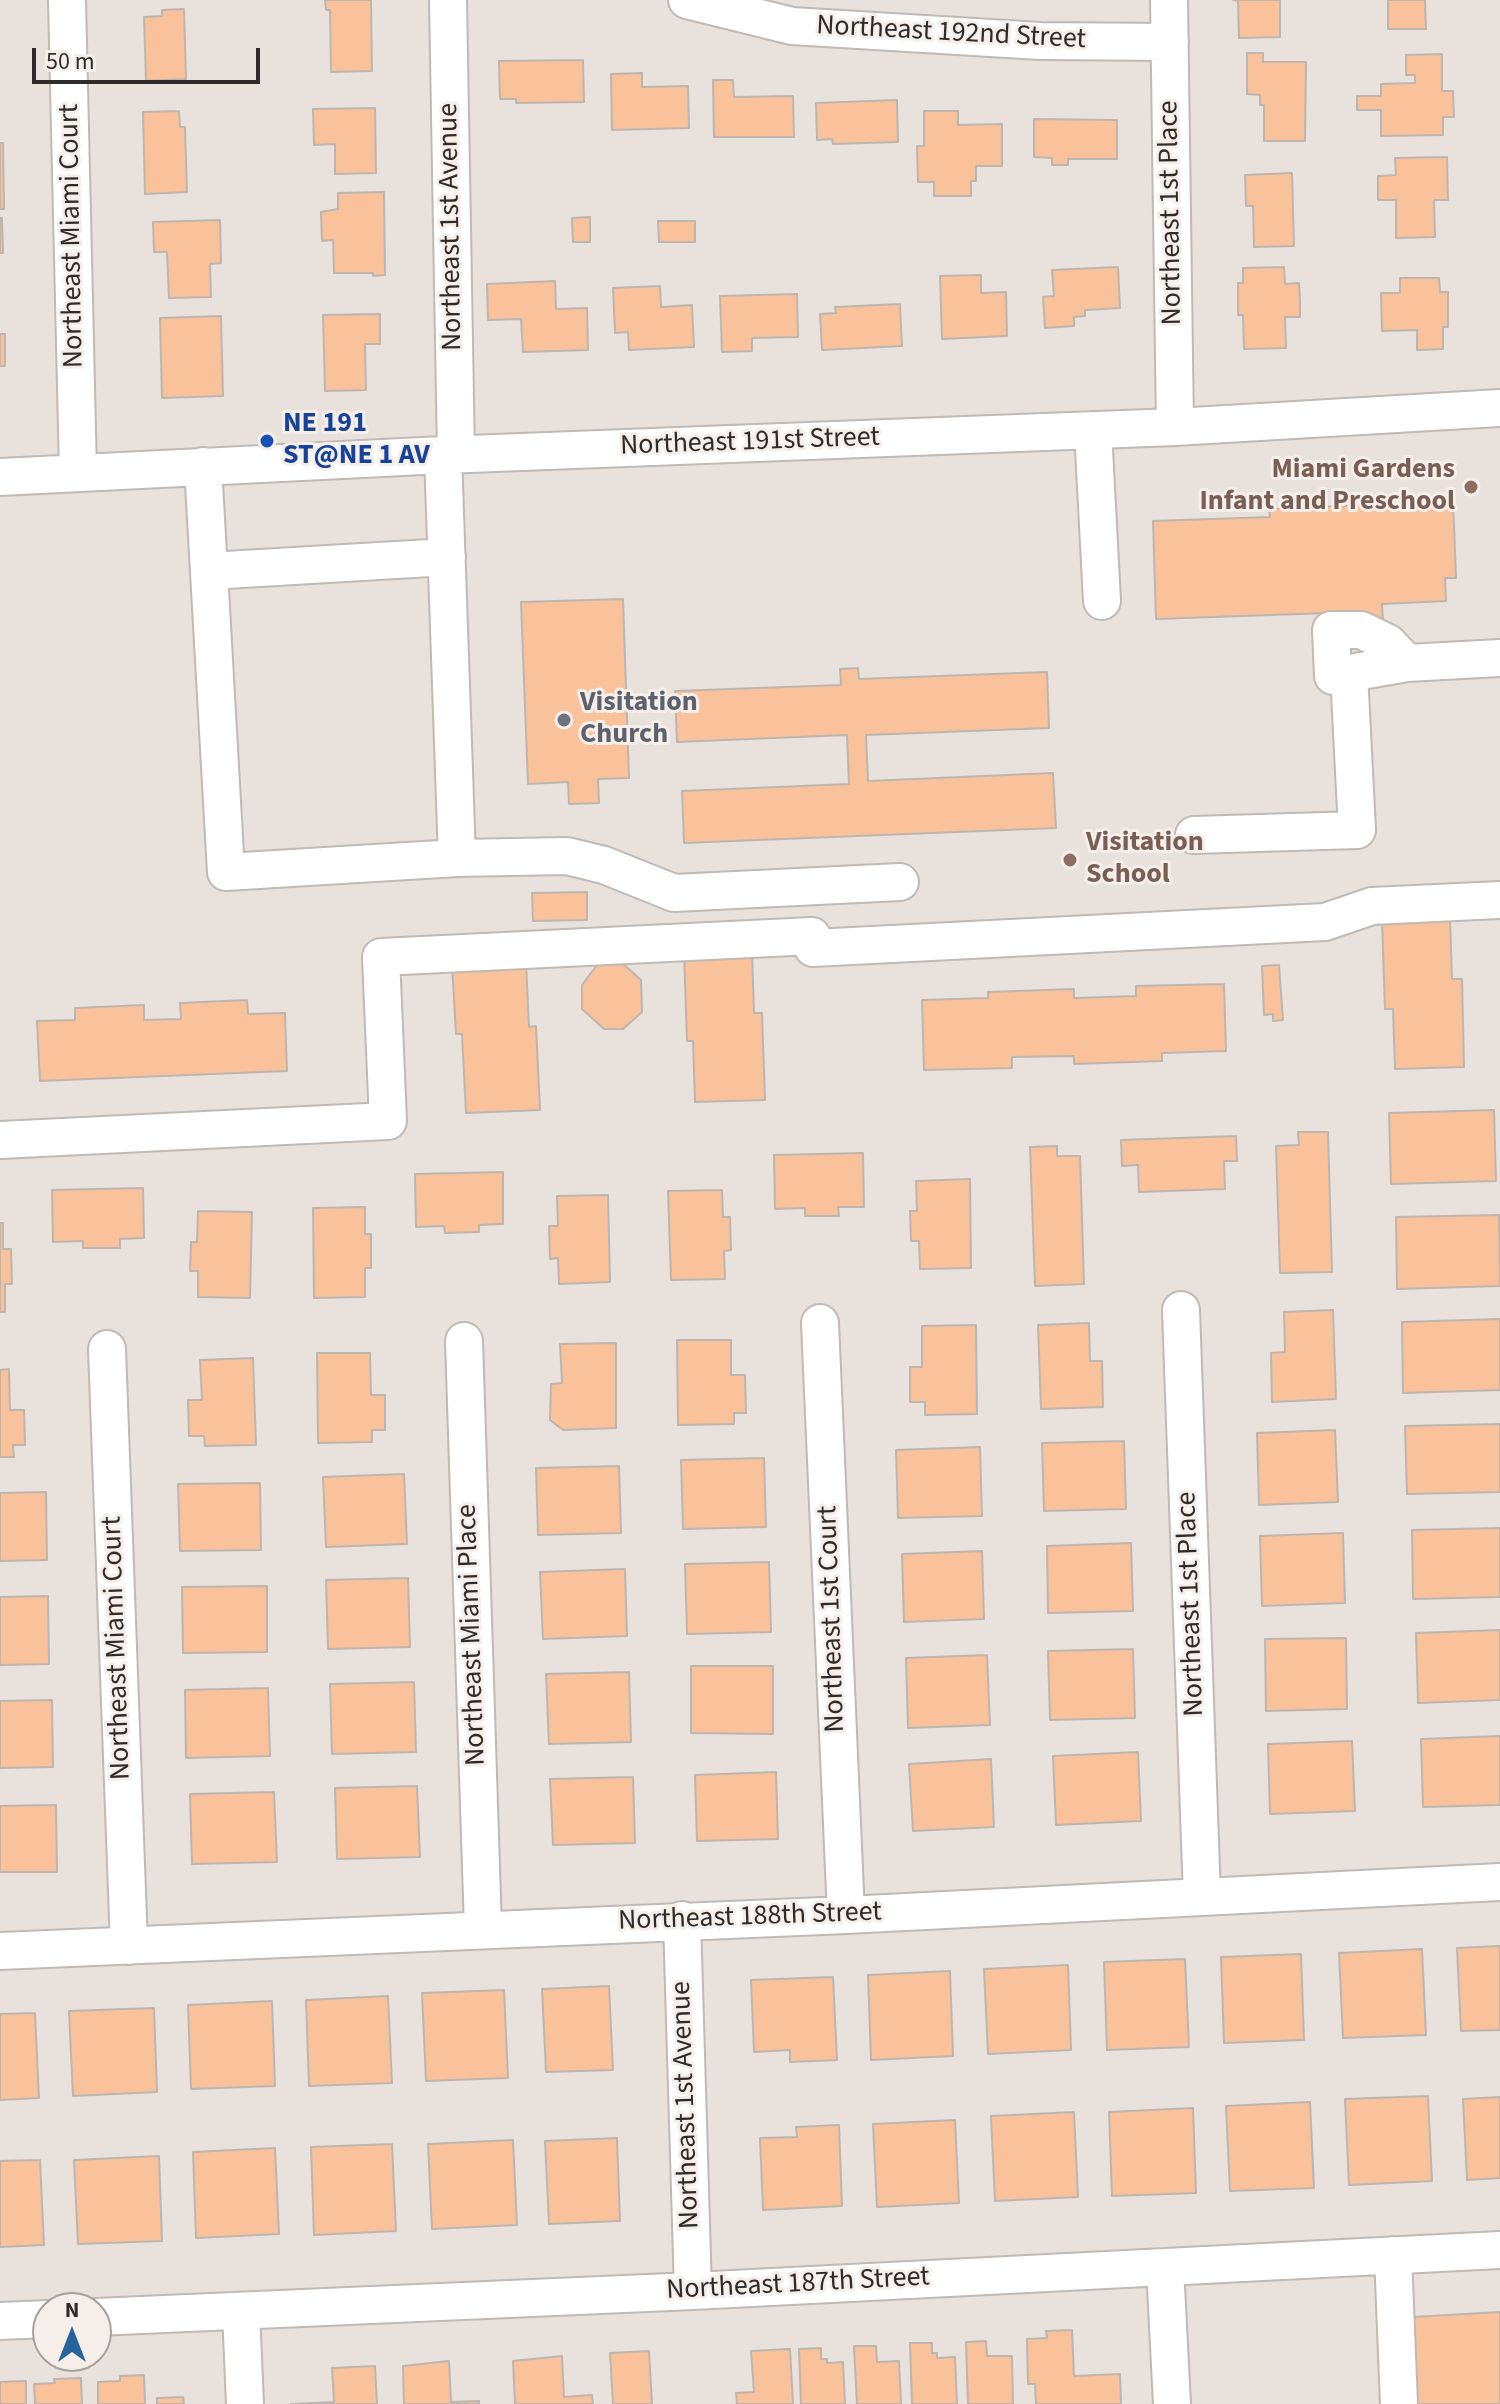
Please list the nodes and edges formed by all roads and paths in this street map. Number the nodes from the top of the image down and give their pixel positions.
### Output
1 (67, 0) edge
2 (448, 0) edge
3 (687, 0) edge
4 (1169, 0) edge
5 (1170, 42) junction
6 (1500, 408) edge
7 (1175, 427) junction
8 (1093, 430) junction
9 (449, 455) junction
10 (203, 466) junction
11 (78, 472) junction
12 (0, 477) edge
13 (447, 557) junction
14 (209, 571) junction
15 (1102, 601) dead end
16 (1500, 658) edge
17 (1194, 835) dead end
18 (457, 858) junction
19 (900, 882) dead end
20 (1500, 900) edge
21 (0, 1140) edge
22 (1181, 1310) dead end
23 (820, 1323) dead end
24 (464, 1341) dead end
25 (107, 1349) dead end
26 (1500, 1882) edge
27 (1202, 1897) junction
28 (846, 1915) junction
29 (682, 1920) junction
30 (483, 1929) junction
31 (129, 1946) junction
32 (0, 1951) edge
33 (1500, 2250) edge
34 (1393, 2255) junction
35 (1165, 2267) junction
36 (693, 2291) junction
37 (241, 2311) junction
38 (112, 2316) edge
39 (32, 2320) edge
40 (0, 2321) edge
41 (245, 2404) edge
42 (1172, 2404) edge
43 (1399, 2404) edge

1 - 11 street, Northeast Miami Court
2 - 9 street, Northeast 1st Avenue
3 - 5 street, Northeast 192nd Street
4 - 5 street, Northeast 1st Place
5 - 7 street, Northeast 1st Place
6 - 7 street, Northeast 191st Street
7 - 8 street, Northeast 191st Street
8 - 9 street, Northeast 191st Street
8 - 15 street
9 - 10 street, Northeast 191st Street
9 - 13 street, Northeast 1st Avenue
10 - 11 street, Northeast 191st Street
10 - 14 street
11 - 12 street, Northeast 191st Street
13 - 14 street
13 - 18 street, Northeast 1st Avenue
14 - 18 street
16 - 17 street
18 - 19 street
20 - 21 street
22 - 27 street, Northeast 1st Place
23 - 28 street, Northeast 1st Court
24 - 30 street, Northeast Miami Place
25 - 31 street, Northeast Miami Court
26 - 27 street, Northeast 188th Street
27 - 28 street, Northeast 188th Street
28 - 29 street, Northeast 188th Street
29 - 30 street, Northeast 188th Street
29 - 36 street, Northeast 1st Avenue
30 - 31 street, Northeast 188th Street
31 - 32 street, Northeast 188th Street
33 - 34 street, Northeast 187th Street
34 - 35 street, Northeast 187th Street
34 - 43 street
35 - 36 street, Northeast 187th Street
35 - 42 street
36 - 37 street, Northeast 187th Street
37 - 38 street, Northeast 187th Street
37 - 41 street
39 - 40 street

